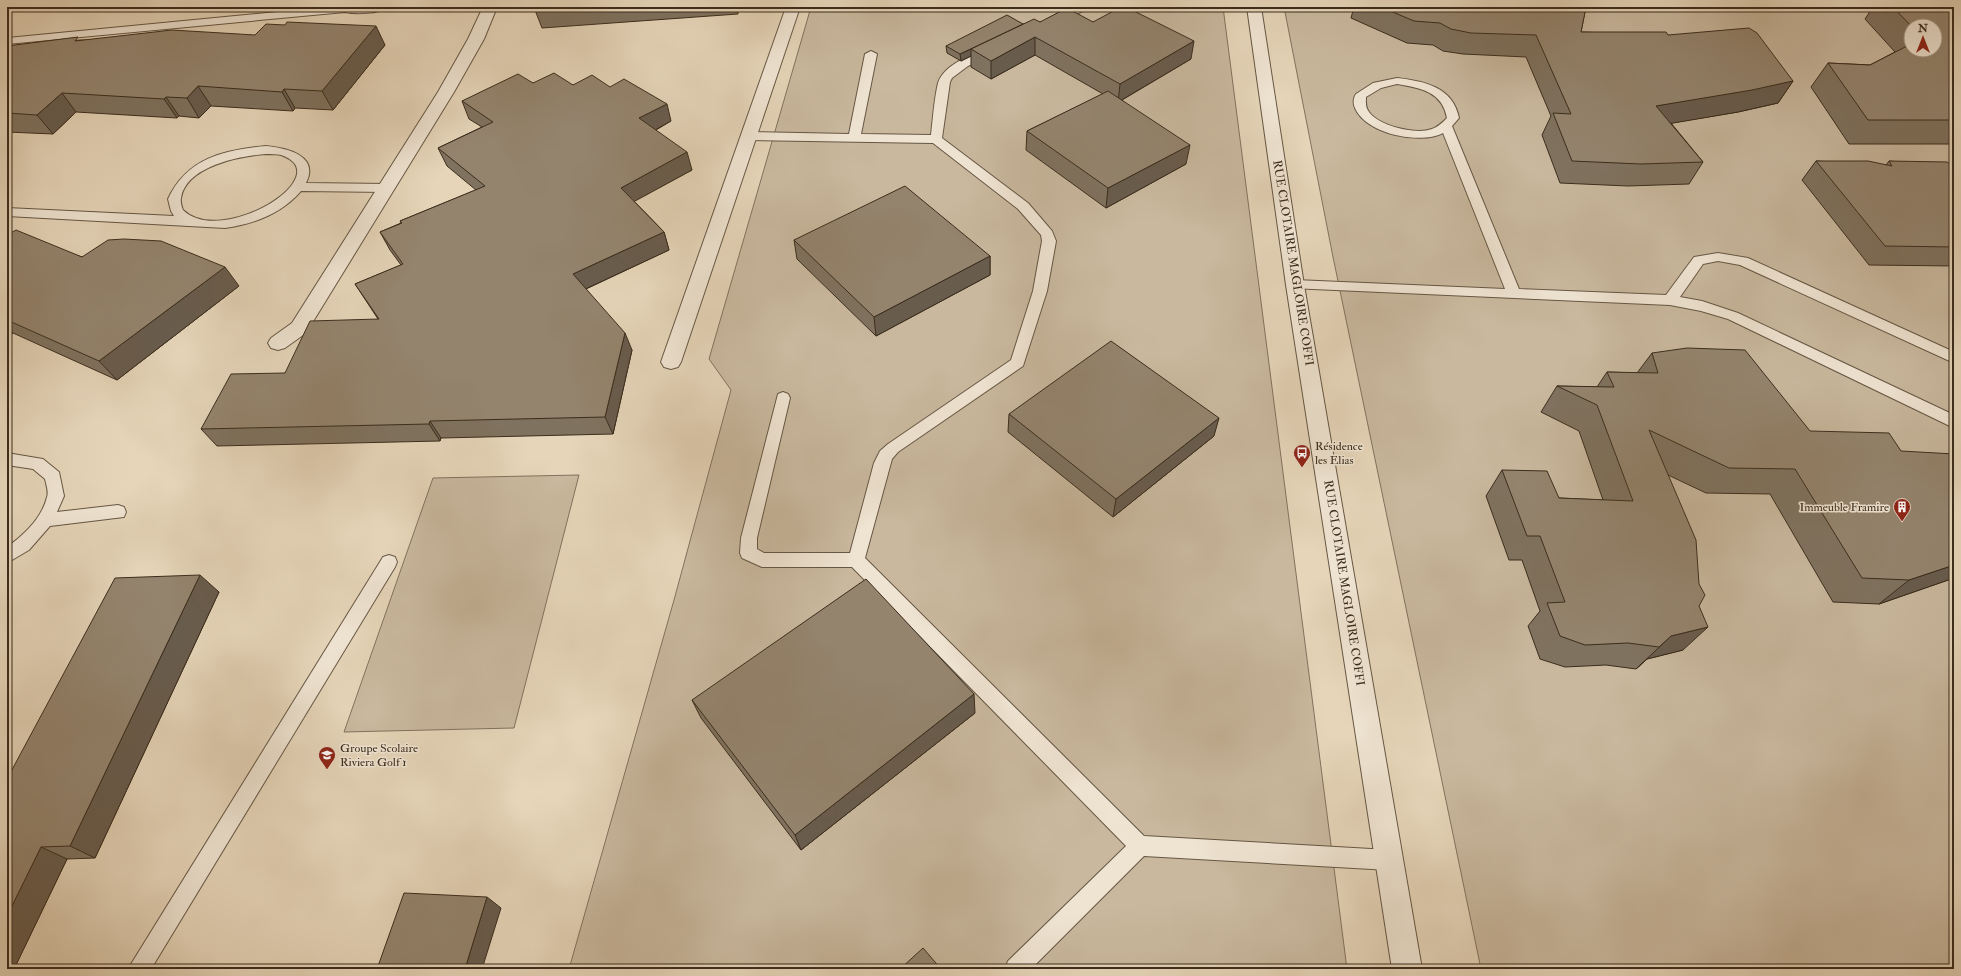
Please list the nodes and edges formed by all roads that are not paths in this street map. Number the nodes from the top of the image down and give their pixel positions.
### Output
1 (381, 7) edge
2 (490, 7) edge
3 (793, 7) edge
4 (1085, 7) edge
5 (1254, 7) edge
6 (337, 8) edge
7 (1043, 27) edge
8 (7, 41) edge
9 (1001, 47) edge
10 (871, 54) dead end
11 (1447, 127) junction
12 (747, 136) junction
13 (854, 138) junction
14 (936, 138) junction
15 (299, 187) junction
16 (387, 188) junction
17 (7, 212) edge
18 (190, 221) junction
19 (1295, 285) junction
20 (1514, 294) junction
21 (1670, 300) junction
22 (278, 343) dead end
23 (1954, 358) edge
24 (671, 362) dead end
25 (783, 398) dead end
26 (1954, 422) edge
27 (7, 459) edge
28 (118, 512) dead end
29 (46, 520) junction
30 (7, 556) edge
31 (856, 560) junction
32 (389, 562) dead end
33 (1140, 846) junction
34 (1389, 860) junction
35 (139, 969) edge
36 (1016, 969) edge
37 (1407, 969) edge

1 - 6 lane
2 - 16 street
3 - 12 street
4 - 7 lane
5 - 19 street, RUE CLOTAIRE MAGLOIRE COFFI
6 - 8 lane
9 - 14 lane
10 - 13 lane
11 - 11 lane
11 - 20 lane
12 - 13 lane
12 - 24 street
13 - 14 lane
14 - 31 lane
15 - 16 lane
15 - 18 lane
15 - 18 lane
16 - 22 street
17 - 18 lane
19 - 20 lane
19 - 34 street, RUE CLOTAIRE MAGLOIRE COFFI
20 - 21 lane
21 - 23 lane
21 - 26 lane
25 - 31 lane
27 - 29 lane
28 - 29 lane
29 - 30 lane
31 - 33 lane
32 - 35 lane
33 - 34 lane
33 - 36 lane
34 - 37 street, RUE CLOTAIRE MAGLOIRE COFFI

